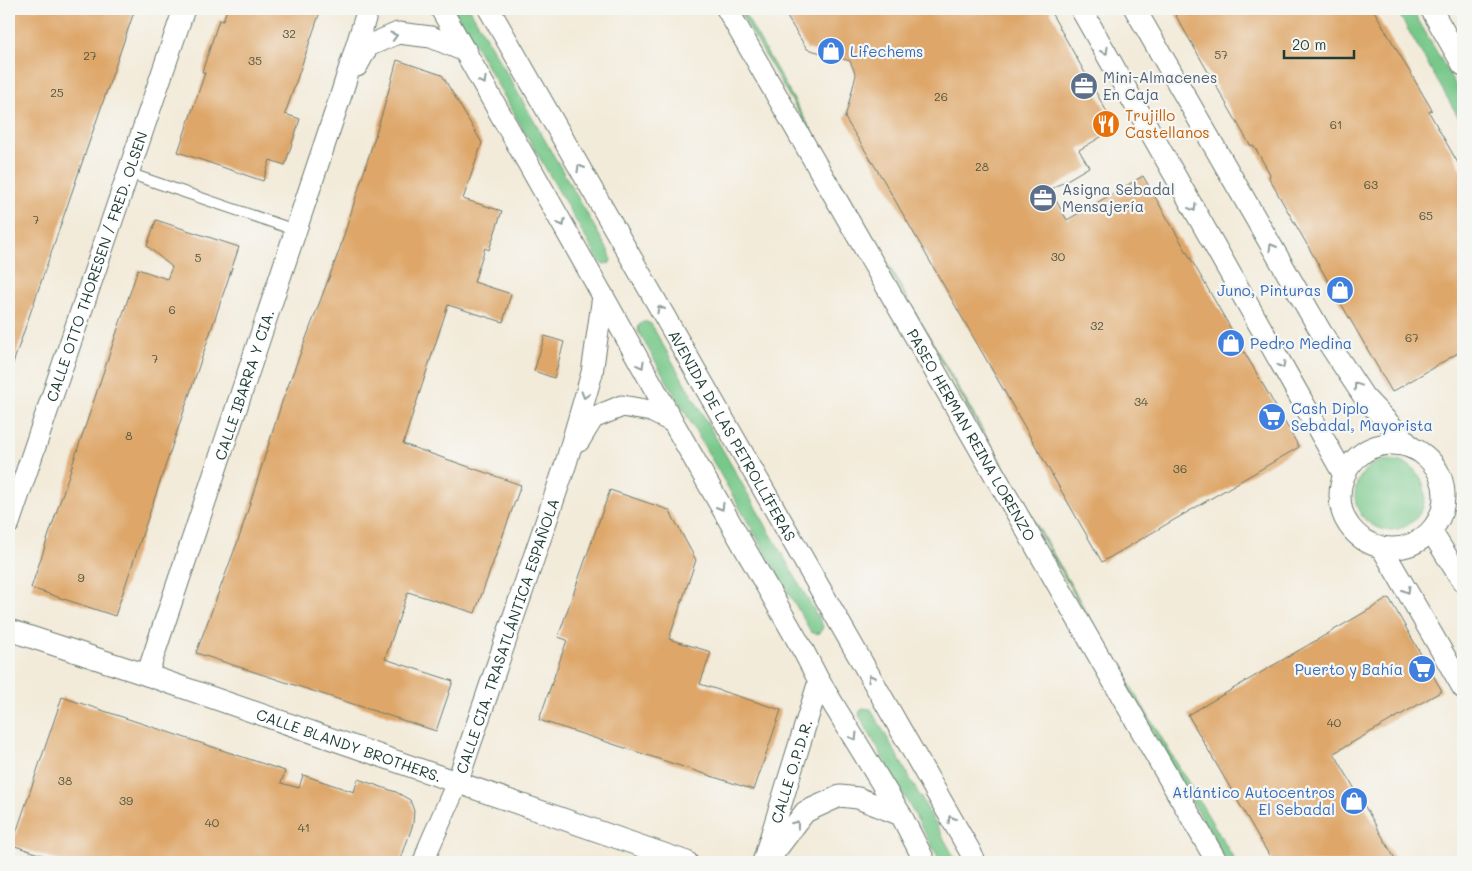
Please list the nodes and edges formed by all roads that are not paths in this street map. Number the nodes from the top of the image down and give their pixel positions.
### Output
1 (184, 9) edge
2 (368, 9) edge
3 (441, 9) edge
4 (489, 9) edge
5 (727, 9) edge
6 (1081, 9) edge
7 (1135, 9) edge
8 (1432, 9) edge
9 (467, 52) junction
10 (1463, 66) edge
11 (341, 95) junction
12 (128, 174) junction
13 (295, 230) junction
14 (603, 296) junction
15 (673, 422) junction
16 (1412, 448) junction
17 (566, 463) junction
18 (1344, 475) junction
19 (9, 523) edge
20 (1431, 530) junction
21 (1382, 548) junction
22 (1463, 582) edge
23 (9, 630) edge
24 (147, 675) junction
25 (819, 681) junction
26 (1463, 688) edge
27 (457, 783) junction
28 (901, 815) junction
29 (424, 862) edge
30 (687, 862) edge
31 (765, 862) edge
32 (925, 862) edge
33 (974, 862) edge
34 (1217, 862) edge

1 - 12 street, CALLE OTTO THORESEN / FRED. OLSEN
2 - 11 street, CALLE IBARRA Y CIA.
3 - 9 street
33 -> 4 street, AVENIDA DE LAS PETROLLÍFERAS
5 - 34 street, PASEO HERMAN REINA LORENZO
6 -> 18 street
16 -> 7 street
8 - 10 street
11 -> 9 street, CALLE IBARRA Y CIA.
9 -> 14 street
11 - 13 street, CALLE IBARRA Y CIA.
12 - 13 lane
12 - 19 street, CALLE OTTO THORESEN / FRED. OLSEN
13 - 24 street, CALLE IBARRA Y CIA.
14 -> 15 street
14 -> 17 street, CALLE CIA. TRASATLÁNTICA ESPAÑOLA
15 - 17 street, CALLE CIA. TRASATLÁNTICA ESPAÑOLA
15 -> 25 street
16 - 18 street
16 - 20 street
17 - 27 street, CALLE CIA. TRASATLÁNTICA ESPAÑOLA
18 - 21 street
20 - 21 street
20 - 22 street
21 -> 26 street
23 - 24 street, CALLE BLANDY BROTHERS.
24 - 27 street, CALLE BLANDY BROTHERS.
25 -> 28 street
25 - 31 street, CALLE O.P.D.R.
27 - 29 street, CALLE CIA. TRASATLÁNTICA ESPAÑOLA
27 - 30 street, CALLE BLANDY BROTHERS.
31 -> 28 street, CALLE O.P.D.R.
28 - 32 street

